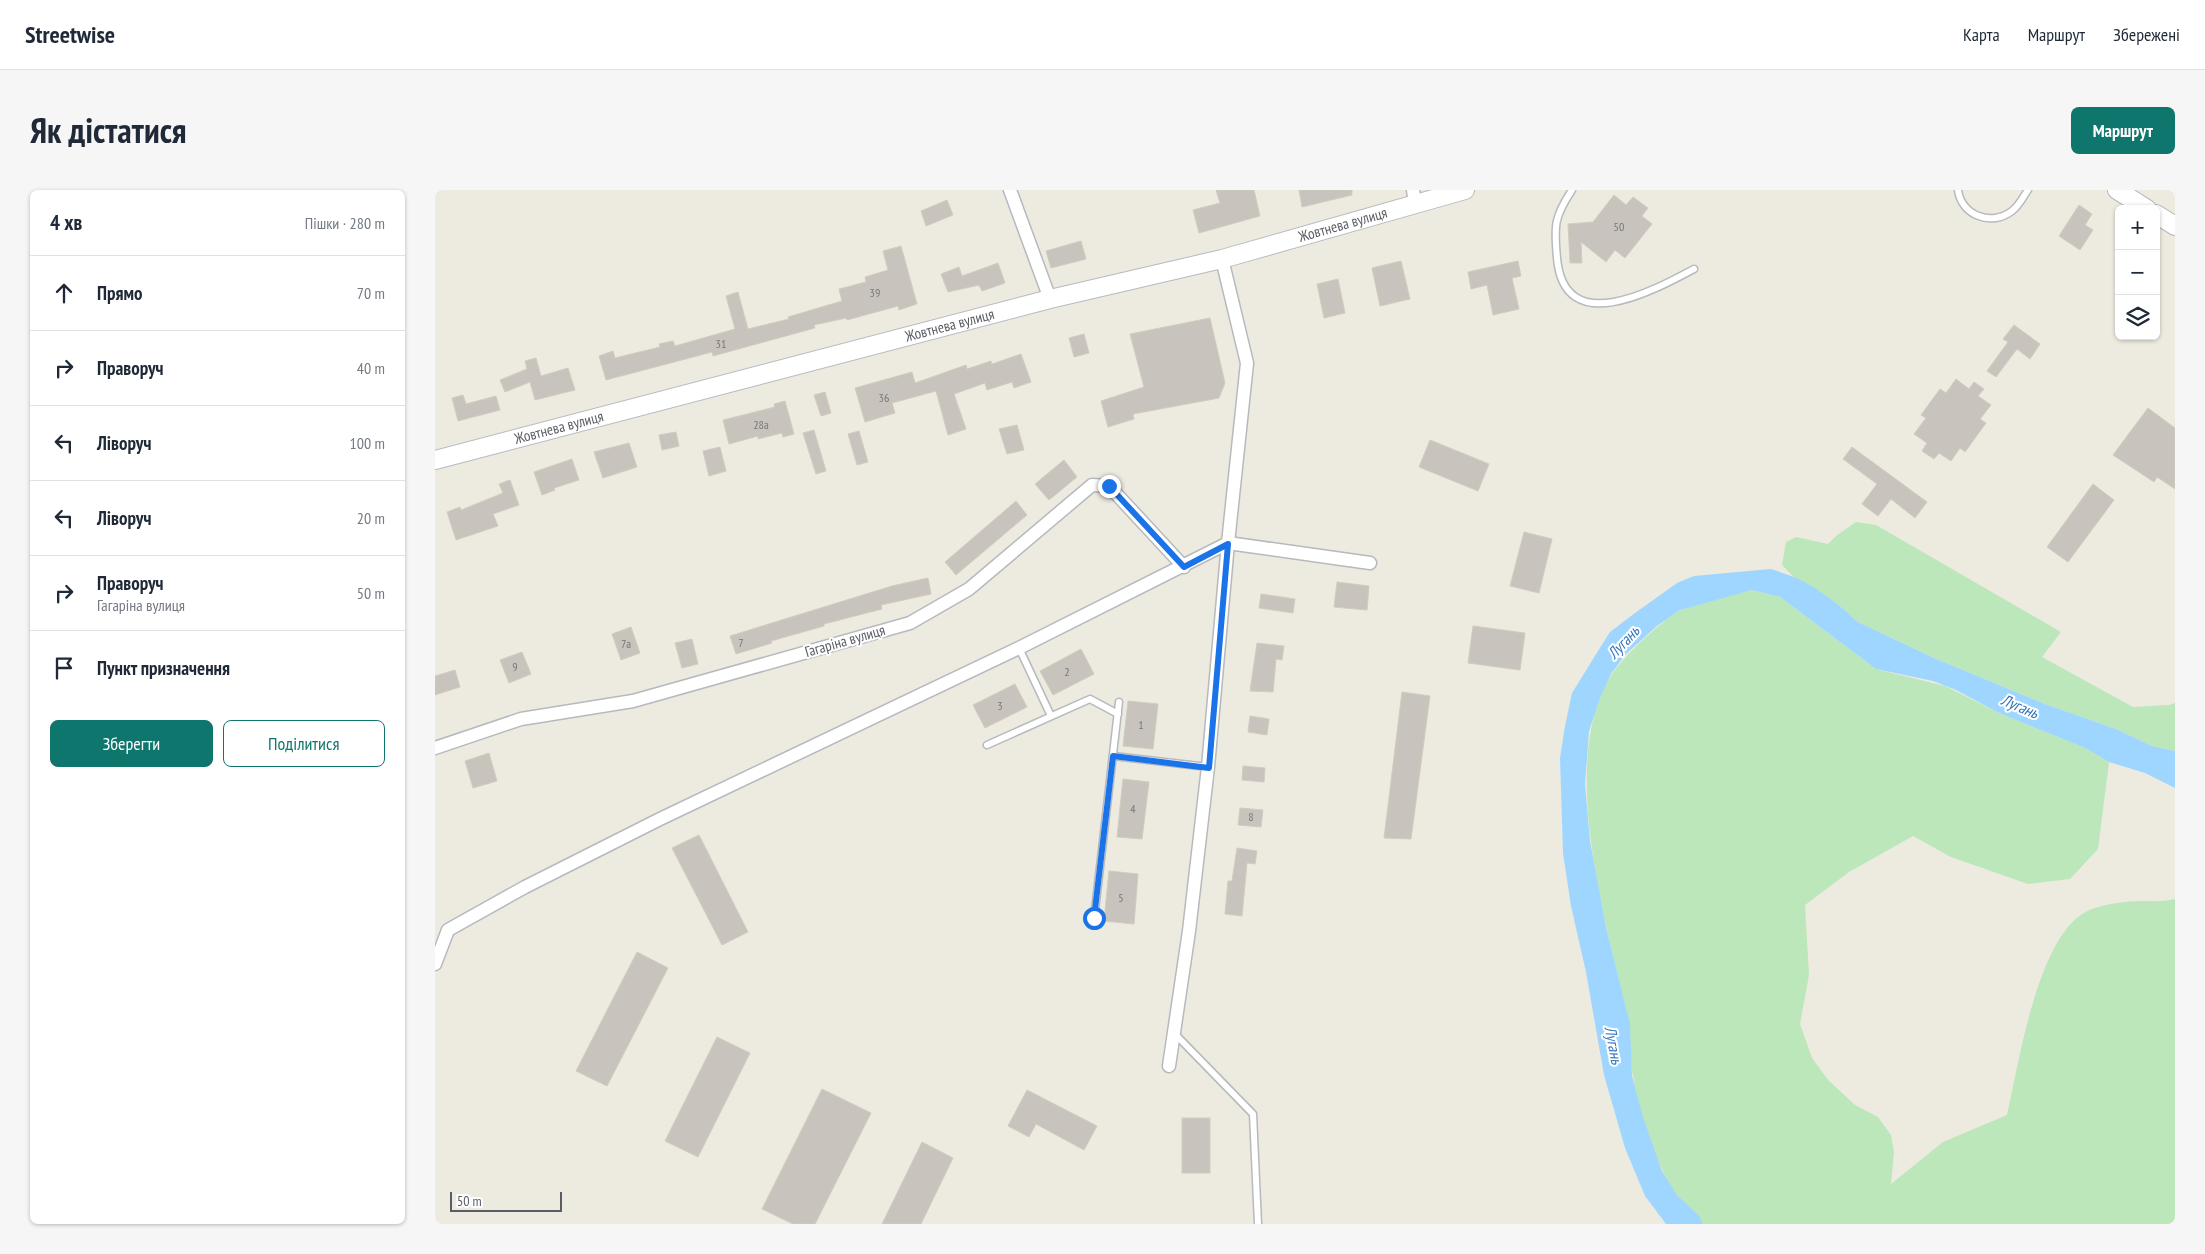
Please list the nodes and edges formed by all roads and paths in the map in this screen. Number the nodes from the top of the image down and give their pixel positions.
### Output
1 (1010, 190) edge
2 (1465, 190) edge
3 (1572, 190) edge
4 (1958, 190) edge
5 (2028, 190) edge
6 (2117, 190) edge
7 (1414, 197) edge
8 (2141, 205) edge
9 (2160, 217) edge
10 (2175, 226) edge
11 (1222, 259) junction
12 (1694, 269) dead end
13 (1050, 298) junction
14 (435, 460) edge
15 (1228, 544) junction
16 (1370, 563) dead end
17 (1184, 567) junction
18 (1019, 648) junction
19 (1119, 702) dead end
20 (1118, 714) junction
21 (1051, 716) junction
22 (987, 745) dead end
23 (435, 748) edge
24 (1113, 756) junction
25 (1209, 768) junction
26 (1094, 918) dead end
27 (435, 964) edge
28 (1174, 1033) junction
29 (1169, 1066) dead end
30 (1258, 1224) edge

1 - 13 street
2 - 7 street, Жовтнева вулиця
3 - 12 lane
4 - 5 lane
6 - 8 street
7 - 11 street, Жовтнева вулиця
9 - 10 street
11 - 13 street, Жовтнева вулиця
11 - 15 street
13 - 14 street, Жовтнева вулиця
15 - 16 street
15 - 17 street
15 - 25 street
17 - 18 street
17 - 23 street, Гагаріна вулиця
18 - 21 lane
18 - 27 street
19 - 20 lane
20 - 21 lane
20 - 24 lane
21 - 22 lane
24 - 25 lane
24 - 26 lane
25 - 28 street
28 - 29 street
28 - 30 lane

